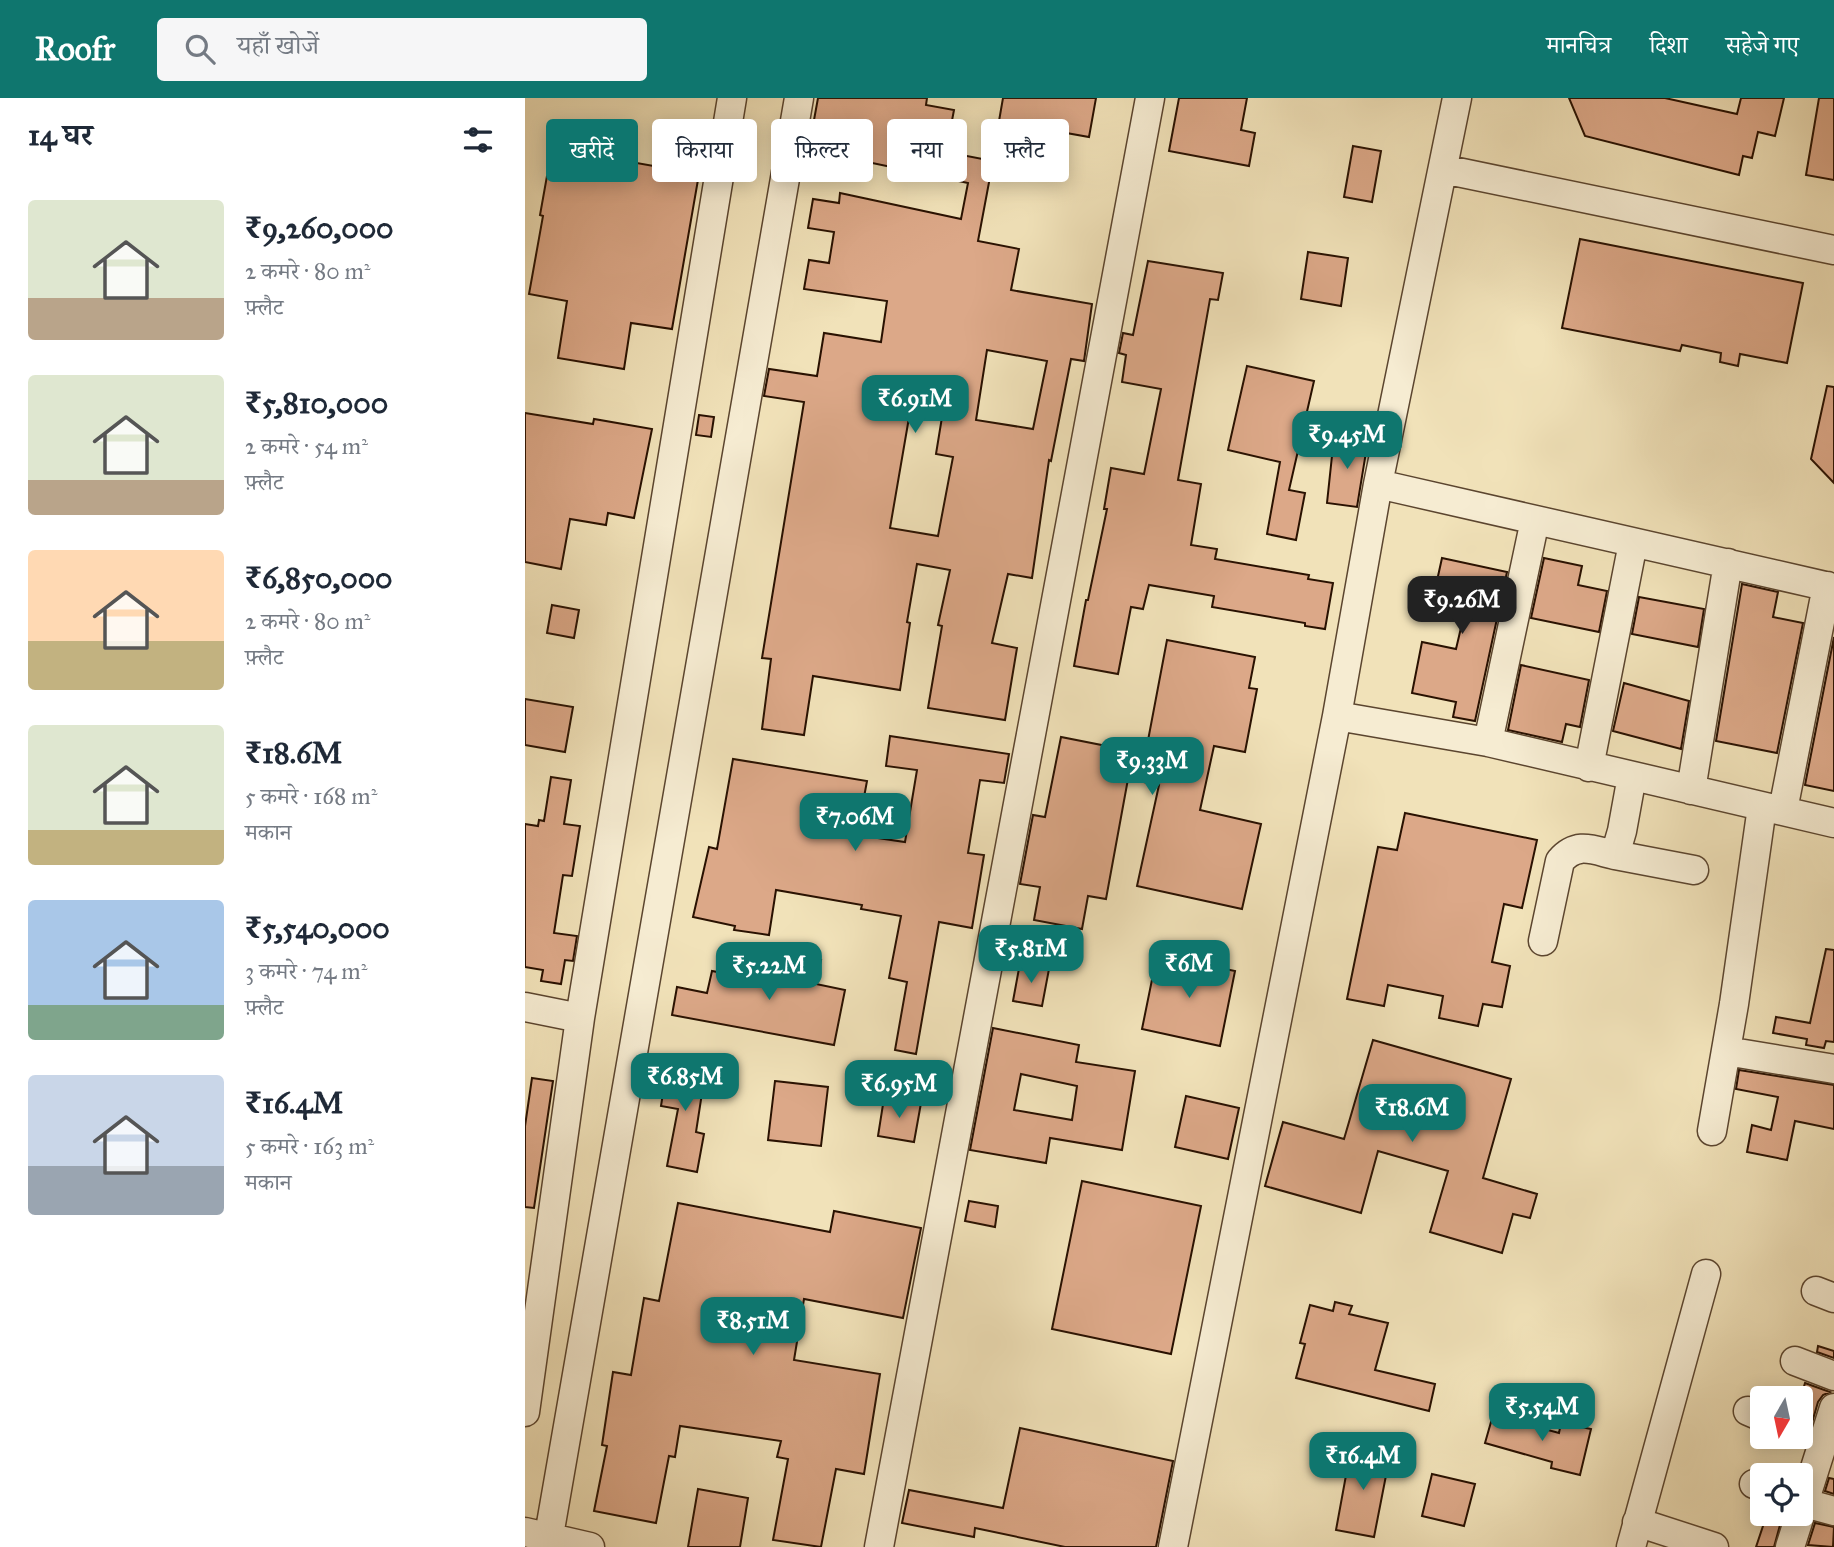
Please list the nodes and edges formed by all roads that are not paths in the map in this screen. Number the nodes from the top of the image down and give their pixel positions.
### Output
1 (732, 98) edge
2 (799, 98) edge
3 (1150, 98) edge
4 (1457, 98) edge
5 (1443, 169) junction
6 (1834, 250) edge
7 (1378, 484) junction
8 (1535, 520) junction
9 (1633, 543) junction
10 (1728, 563) junction
11 (1831, 587) edge
12 (1337, 716) junction
13 (1488, 742) junction
14 (1589, 767) junction
15 (1632, 776) junction
16 (1691, 790) junction
17 (1773, 808) junction
18 (1834, 823) edge
19 (1615, 855) junction
20 (1694, 870) dead end
21 (1543, 941) dead end
22 (525, 1007) edge
23 (580, 1018) junction
24 (1726, 1051) junction
25 (1834, 1069) edge
26 (1712, 1130) dead end
27 (1706, 1274) dead end
28 (1795, 1362) dead end
29 (1834, 1376) edge
30 (1834, 1408) edge
31 (525, 1412) edge
32 (1813, 1436) edge
33 (1813, 1506) edge
34 (1834, 1511) edge
35 (1796, 1526) edge
36 (1634, 1535) edge
37 (540, 1539) edge
38 (590, 1547) edge
39 (879, 1547) edge
40 (1173, 1547) edge
41 (1714, 1547) edge
42 (1790, 1547) edge

1 - 23 street
2 - 37 street
3 - 39 street
4 - 5 street
5 - 6 street
5 - 7 street
7 - 8 street
7 - 12 street
8 - 9 street
8 - 13 street
9 - 10 street
9 - 14 street
10 - 11 street
10 - 16 street
11 - 17 street
12 - 13 street
12 - 40 street
13 - 14 street
14 - 15 street
15 - 16 street
15 - 19 street
16 - 17 street
17 - 18 street
17 - 24 street
19 - 20 street
19 - 21 street
22 - 23 street
23 - 31 street
24 - 25 street
24 - 26 street
27 - 36 street
28 - 29 street
30 - 32 street
33 - 34 street
35 - 42 street
36 - 41 street
37 - 38 street

